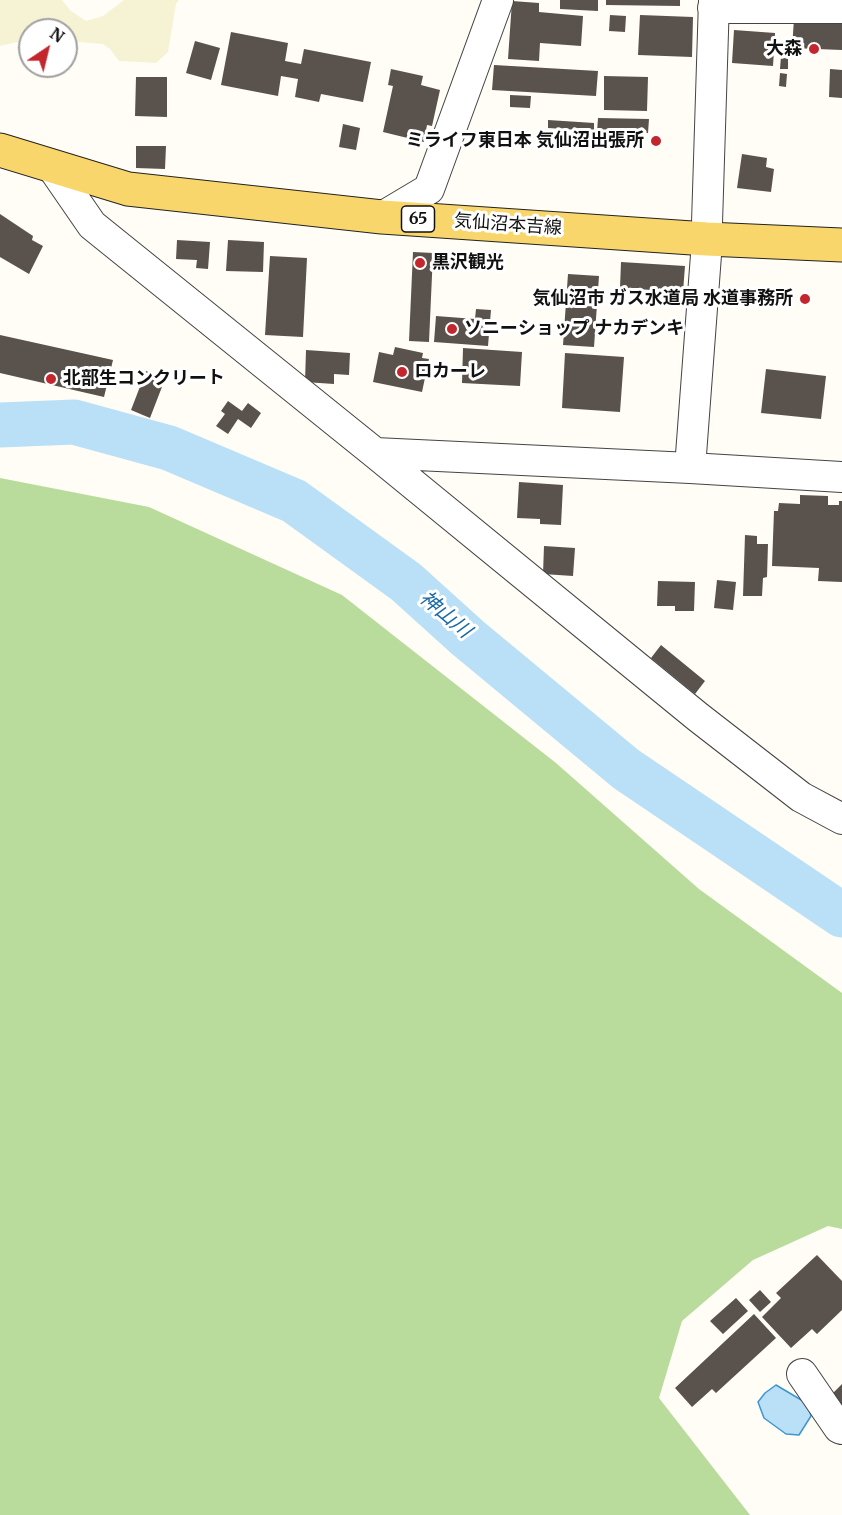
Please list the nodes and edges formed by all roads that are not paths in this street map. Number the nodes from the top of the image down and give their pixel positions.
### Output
1 (498, 0) edge
2 (713, 4) edge
3 (842, 8) edge
4 (0, 150) edge
5 (52, 167) junction
6 (382, 217) junction
7 (707, 239) junction
8 (842, 245) edge
9 (375, 453) junction
10 (690, 468) junction
11 (842, 477) edge
12 (842, 819) edge
13 (802, 1374) dead end
14 (842, 1429) edge

1 - 6 street
2 - 3 street
2 - 7 street
4 - 5 main road, 気仙沼本吉線 / 65
5 - 6 main road, 気仙沼本吉線 / 65
5 - 9 street
6 - 7 main road, 気仙沼本吉線 / 65
7 - 8 main road, 気仙沼本吉線 / 65
7 - 10 street
9 - 10 street
9 - 12 street
10 - 11 street
13 - 14 street

